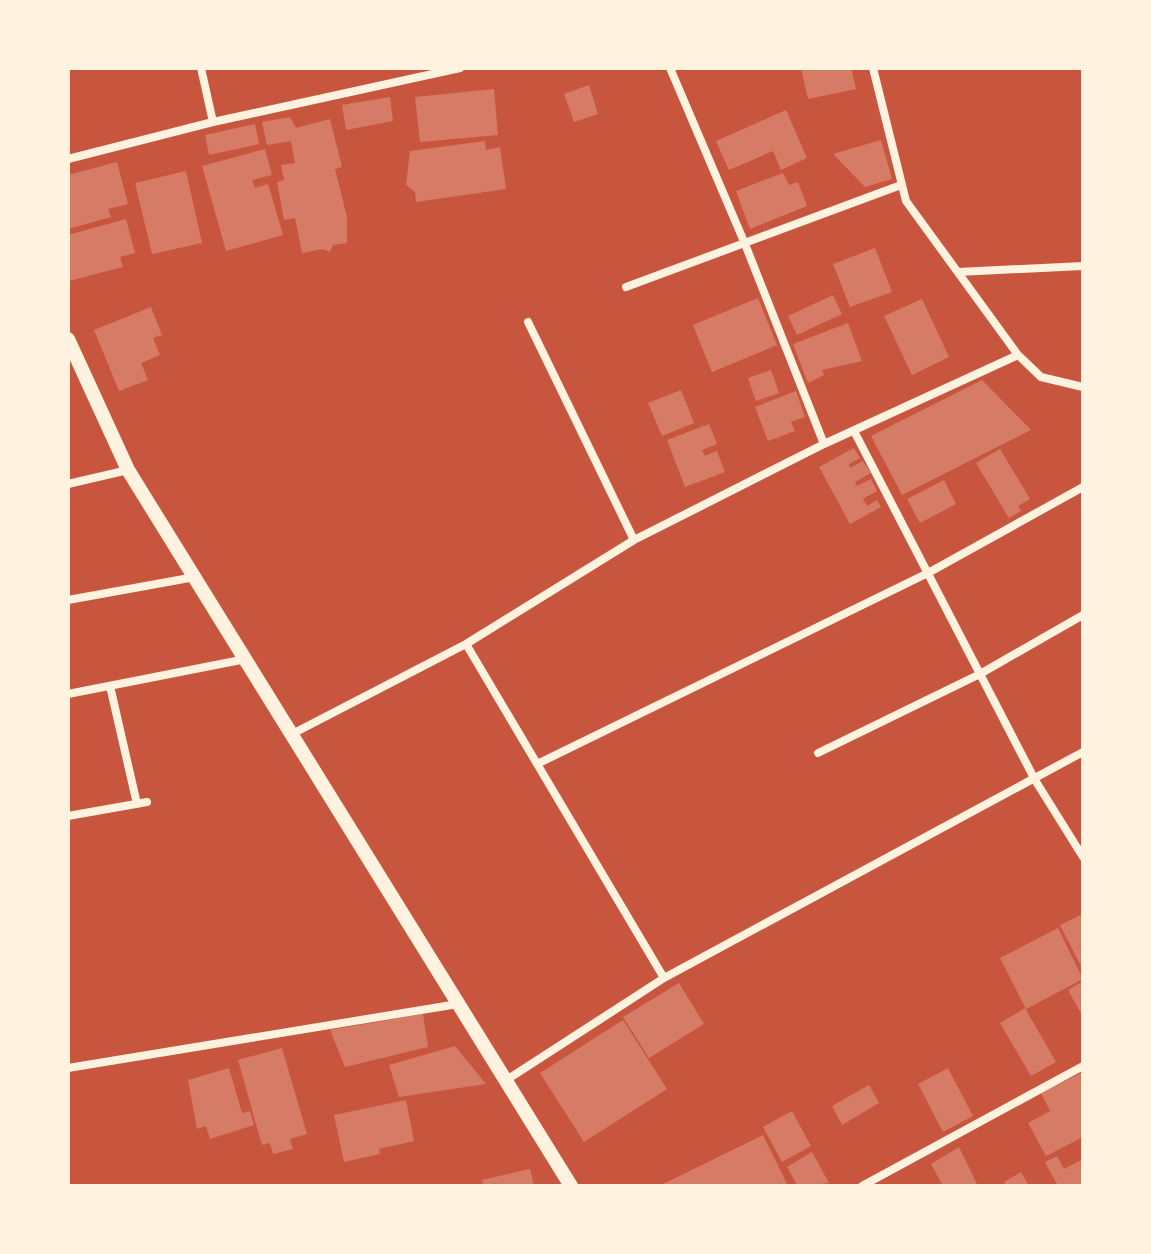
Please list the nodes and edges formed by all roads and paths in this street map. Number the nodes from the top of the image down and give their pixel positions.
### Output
1 (201, 68) edge
2 (460, 68) edge
3 (670, 68) edge
4 (873, 68) edge
5 (213, 122) junction
6 (68, 159) edge
7 (901, 185) junction
8 (745, 244) junction
9 (1083, 266) edge
10 (958, 272) junction
11 (626, 287) dead end
12 (528, 322) dead end
13 (68, 339) edge
14 (1018, 355) junction
15 (1083, 387) edge
16 (854, 431) junction
17 (824, 444) junction
18 (128, 470) junction
19 (68, 484) edge
20 (1083, 487) edge
21 (634, 540) junction
22 (928, 573) junction
23 (195, 577) junction
24 (68, 600) edge
25 (1083, 615) edge
26 (466, 644) junction
27 (246, 658) junction
28 (980, 674) junction
29 (110, 686) junction
30 (68, 694) edge
31 (294, 733) junction
32 (1083, 752) edge
33 (818, 753) dead end
34 (537, 764) junction
35 (1035, 780) junction
36 (68, 816) edge
37 (1083, 857) edge
38 (664, 978) junction
39 (458, 1004) junction
40 (1083, 1066) edge
41 (68, 1068) edge
42 (504, 1081) junction
43 (571, 1186) edge
44 (862, 1186) edge

1 - 5 street
2 - 5 street
3 - 8 street
4 - 7 street
5 - 6 street
7 - 8 street
7 - 10 street
8 - 11 street
8 - 17 street
9 - 10 street
10 - 14 street
12 - 21 street
13 - 18 street
14 - 15 street
14 - 16 street
16 - 17 street
16 - 22 street
17 - 21 street
18 - 19 street
18 - 23 street
20 - 22 street
21 - 26 street
22 - 28 street
22 - 34 street
23 - 24 street
23 - 27 street
25 - 28 street
26 - 31 street
26 - 34 street
27 - 29 street
27 - 31 street
28 - 33 street
28 - 35 street
29 - 30 street
29 - 36 street
31 - 39 street
32 - 35 street
34 - 38 street
35 - 37 street
35 - 38 street
38 - 42 street
39 - 41 street
39 - 42 street
40 - 44 street
42 - 43 street

